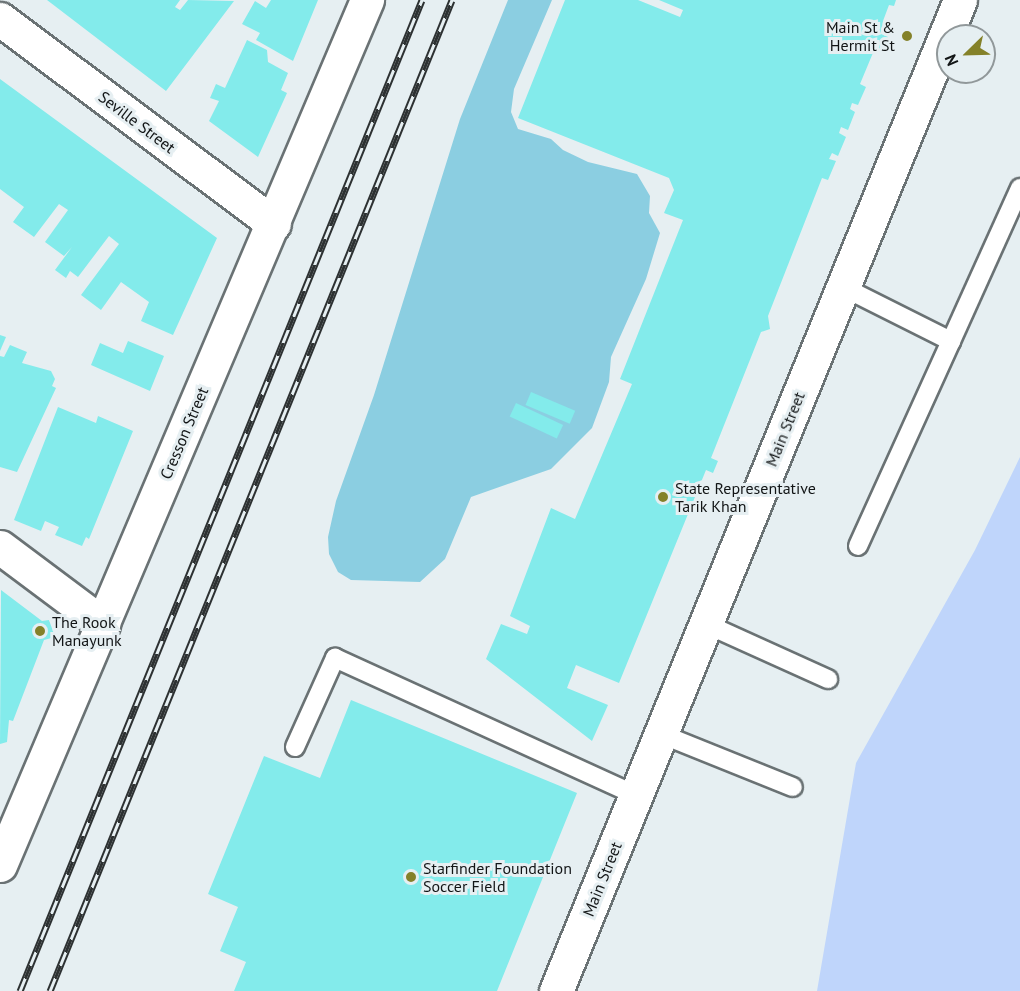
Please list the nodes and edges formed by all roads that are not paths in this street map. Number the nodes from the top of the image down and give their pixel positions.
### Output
1 (367, 0) edge
2 (960, 0) edge
3 (0, 19) edge
4 (1020, 188) edge
5 (274, 224) junction
6 (843, 287) junction
7 (951, 341) junction
8 (858, 546) dead end
9 (0, 547) edge
10 (103, 624) junction
11 (706, 624) junction
12 (828, 679) dead end
13 (661, 734) junction
14 (295, 747) dead end
15 (793, 787) dead end
16 (635, 795) junction
17 (0, 865) edge
18 (556, 991) edge

1 - 5 street, Cresson Street
2 - 6 street, Main Street
3 - 5 street, Seville Street
4 - 7 lane
5 - 10 street, Cresson Street
6 - 7 lane
6 - 11 street, Main Street
7 - 8 lane
9 - 10 street
10 - 17 street, Cresson Street
11 - 12 lane
11 - 13 street, Main Street
13 - 15 lane
13 - 16 street, Main Street
14 - 16 lane
16 - 18 street, Main Street

